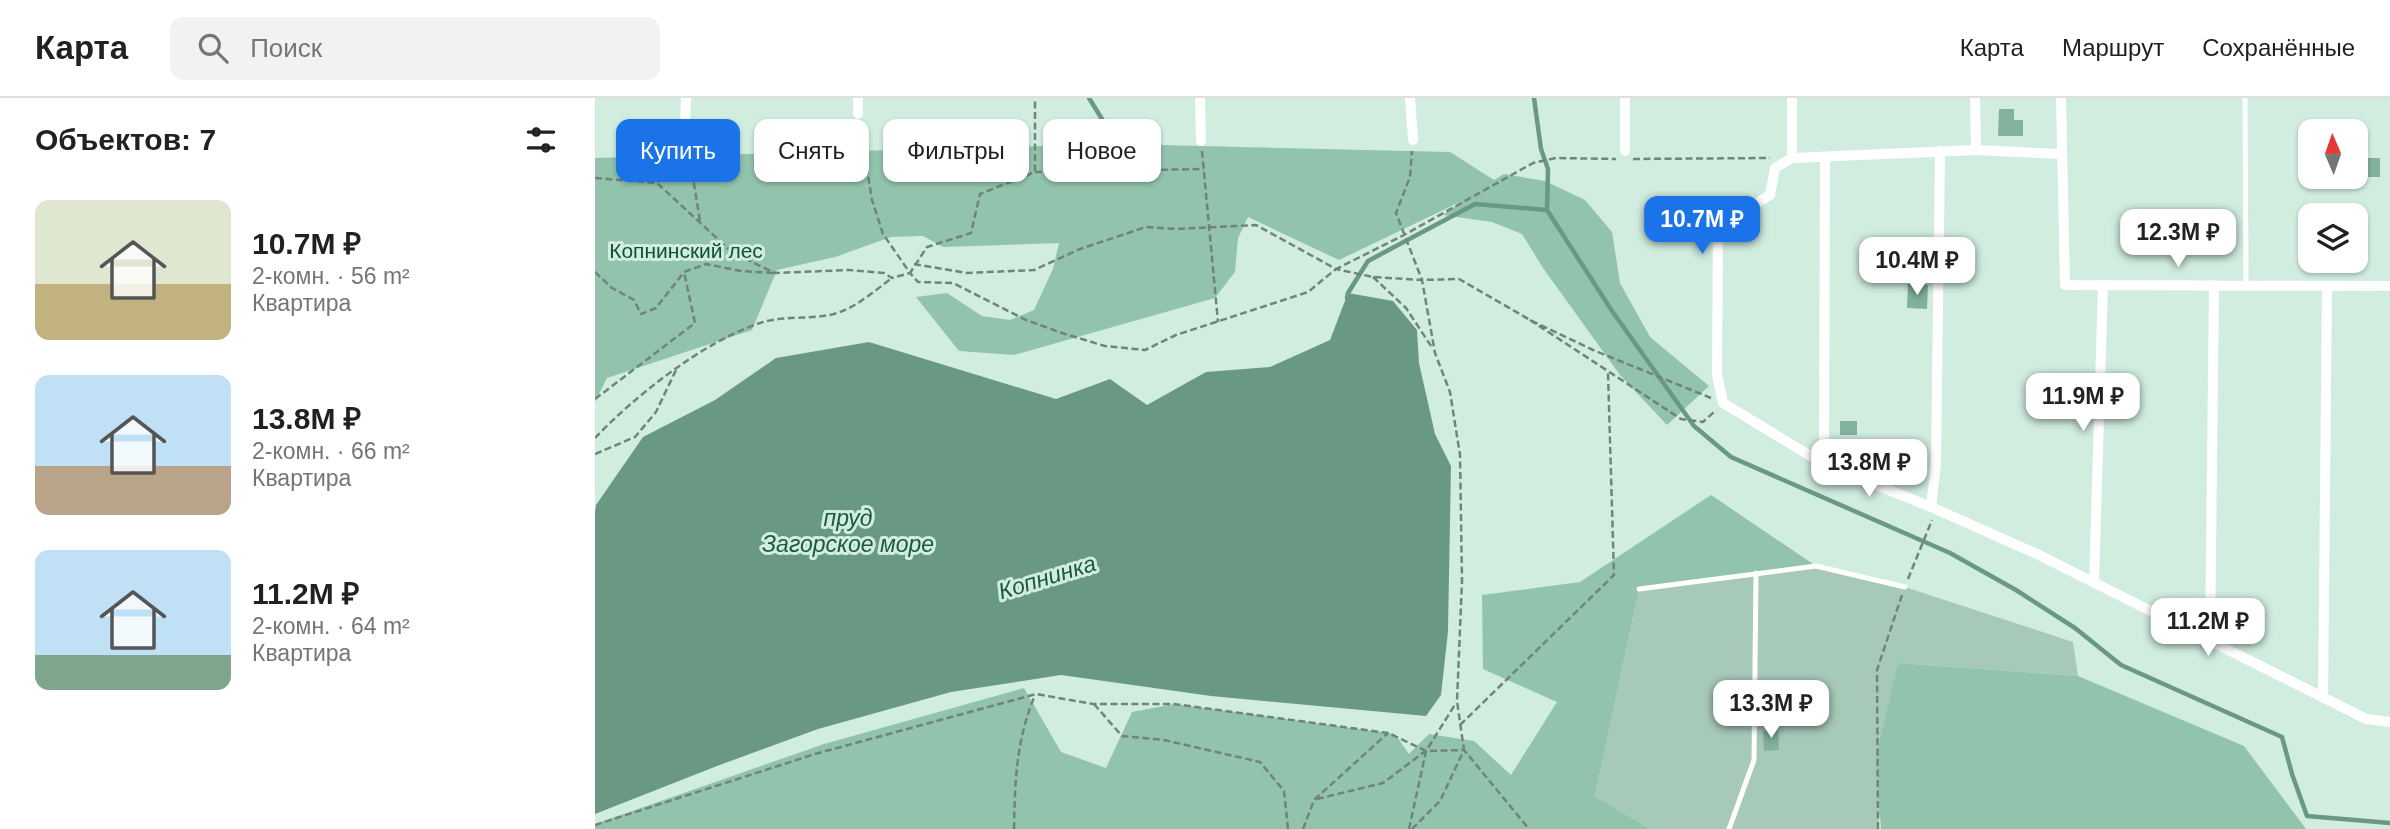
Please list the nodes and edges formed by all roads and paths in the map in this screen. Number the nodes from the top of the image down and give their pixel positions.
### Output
1 (686, 98) edge
2 (858, 98) edge
3 (1035, 98) edge
4 (1200, 98) edge
5 (1410, 98) edge
6 (1625, 98) edge
7 (1793, 98) edge
8 (1975, 98) edge
9 (2061, 98) edge
10 (2245, 98) edge
11 (858, 114) joint
12 (685, 119) edge
13 (1413, 140) joint
14 (1201, 141) joint
15 (1976, 150) junction
16 (1625, 151) dead end
17 (1940, 151) junction
18 (2061, 154) junction
19 (1825, 157) junction
20 (1792, 158) junction
21 (1203, 169) junction
22 (1035, 172) junction
23 (595, 178) edge
24 (693, 182) edge
25 (700, 223) junction
26 (1209, 227) junction
27 (1405, 236) junction
28 (914, 264) junction
29 (1336, 269) junction
30 (595, 272) edge
31 (684, 272) junction
32 (775, 273) junction
33 (910, 273) junction
34 (1373, 277) junction
35 (892, 278) junction
36 (1422, 280) junction
37 (2103, 285) junction
38 (2214, 285) junction
39 (2246, 285) junction
40 (2327, 286) junction
41 (2390, 286) edge
42 (1529, 320) junction
43 (1217, 322) junction
44 (1435, 353) junction
45 (677, 368) junction
46 (1608, 371) junction
47 (595, 399) edge
48 (1723, 403) junction
49 (595, 438) edge
50 (595, 454) edge
51 (1824, 464) junction
52 (1931, 507) junction
53 (1756, 573) junction
54 (2094, 583) junction
55 (1905, 587) junction
56 (1639, 589) dead end
57 (2210, 641) junction
58 (1036, 694) junction
59 (2323, 698) junction
60 (1457, 701) junction
61 (1093, 704) junction
62 (2390, 722) edge
63 (1460, 725) junction
64 (1388, 733) junction
65 (1464, 750) junction
66 (1426, 751) junction
67 (1314, 800) junction
68 (595, 825) edge
69 (1014, 829) edge
70 (1288, 829) edge
71 (1303, 829) edge
72 (1411, 829) edge
73 (1528, 829) edge
74 (1729, 829) edge
75 (1878, 829) edge

1 - 12 street
2 - 11 street
3 - 22 path
4 - 14 street
5 - 13 street
6 - 16 street
7 - 20 street
8 - 15 street
9 - 18 street
10 - 39 lane
11 - 33 path
13 - 27 path
14 - 21 path
15 - 17 street
15 - 18 street
17 - 19 street
17 - 52 street
18 - 37 street
19 - 20 street
19 - 51 street
20 - 27 path
20 - 48 street
21 - 22 path
21 - 26 path
22 - 28 path
23 - 25 path
24 - 25 path
25 - 32 path
26 - 28 path
26 - 29 path
26 - 43 path
27 - 29 path
27 - 36 path
28 - 33 path
29 - 34 path
29 - 43 path
30 - 31 path
31 - 32 path
31 - 47 path
32 - 35 path
33 - 35 path
33 - 43 path
34 - 36 path
34 - 44 path
35 - 45 path
36 - 42 path
36 - 44 path
37 - 38 street
37 - 54 street
38 - 39 street
38 - 57 street
39 - 40 street
40 - 41 street
40 - 59 street
42 - 46 path
42 - 48 path
44 - 60 path
45 - 49 path
45 - 50 path
46 - 48 path
46 - 63 path
48 - 51 street
51 - 52 street
52 - 54 street
52 - 55 path
53 - 55 lane
53 - 56 lane
53 - 74 lane
54 - 57 street
55 - 75 path
57 - 59 street
58 - 61 path
58 - 68 path
58 - 69 path
59 - 62 street
60 - 63 path
60 - 66 path
61 - 64 path
61 - 70 path
63 - 65 path
64 - 66 path
64 - 67 path
65 - 66 path
65 - 72 path
65 - 73 path
66 - 67 path
66 - 72 path
67 - 71 path

